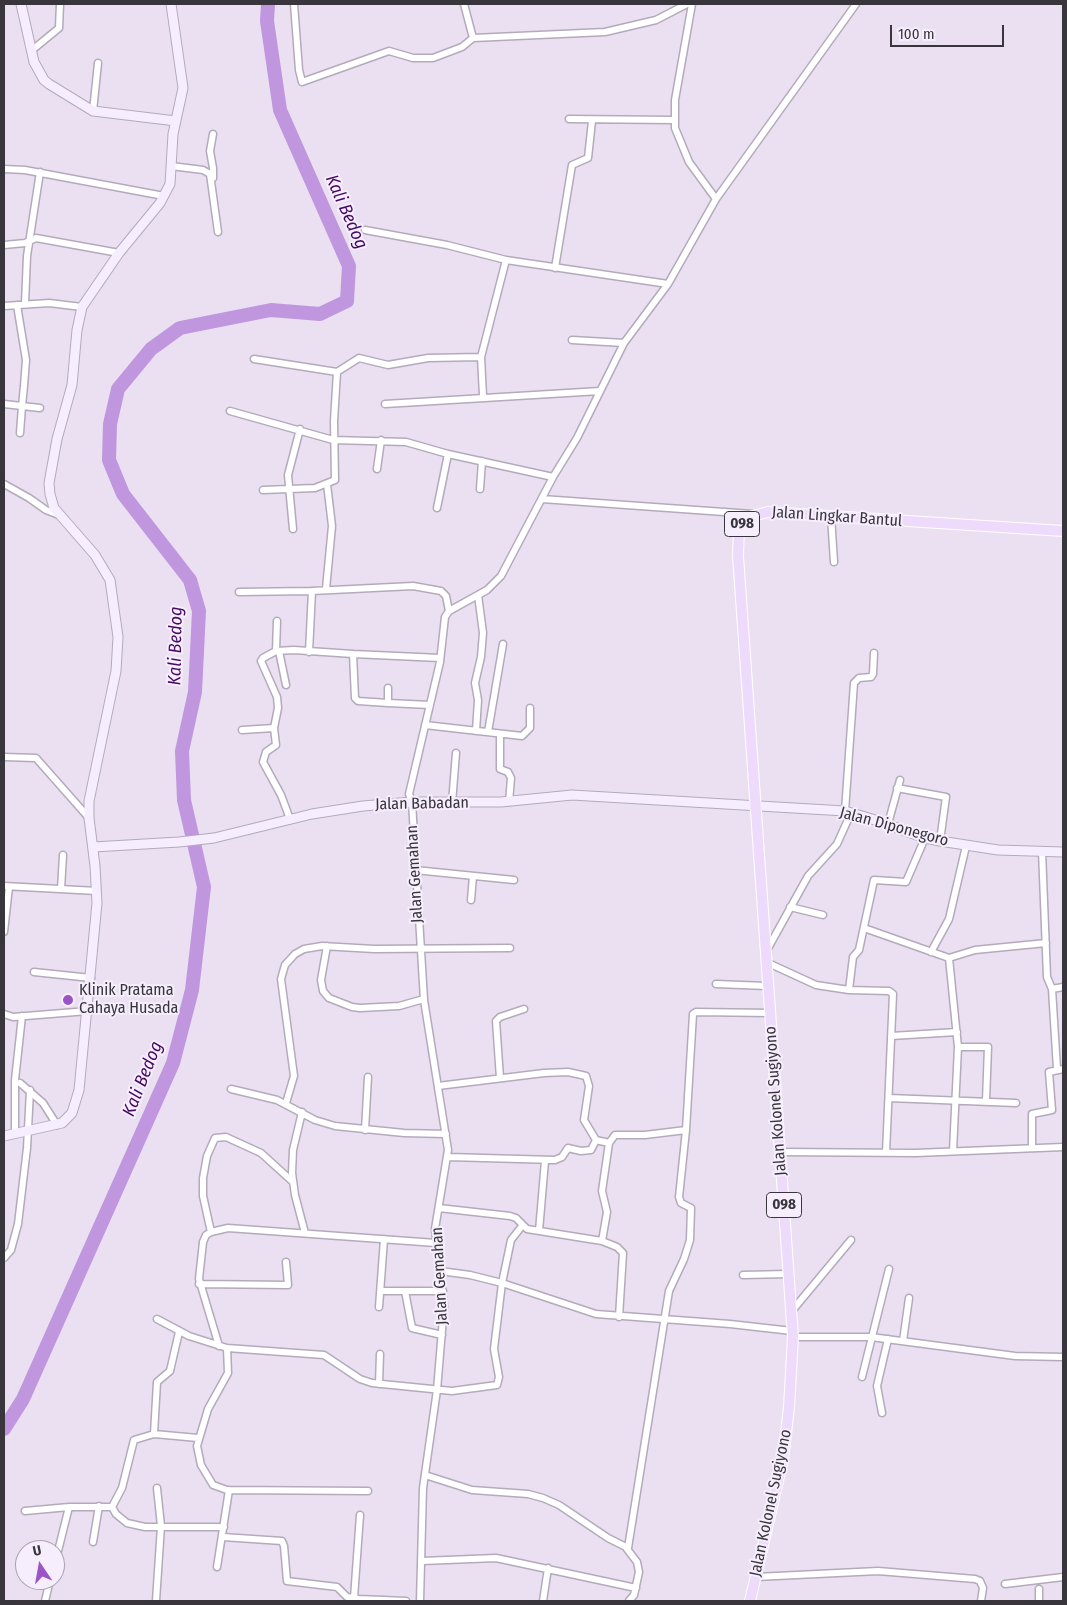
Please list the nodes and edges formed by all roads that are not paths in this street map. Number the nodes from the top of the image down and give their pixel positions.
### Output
1 (21, 4) edge
2 (60, 4) edge
3 (171, 4) edge
4 (294, 4) edge
5 (464, 4) edge
6 (687, 4) edge
7 (692, 4) edge
8 (856, 4) edge
9 (473, 38) junction
10 (31, 51) junction
11 (98, 63) dead end
12 (93, 111) junction
13 (569, 119) dead end
14 (674, 120) junction
15 (176, 121) junction
16 (592, 121) junction
17 (213, 134) dead end
18 (171, 166) junction
19 (4, 169) edge
20 (40, 172) junction
21 (212, 179) junction
22 (164, 196) junction
23 (716, 199) junction
24 (365, 230) dead end
25 (218, 232) dead end
26 (30, 239) junction
27 (4, 245) edge
28 (119, 253) junction
29 (506, 260) junction
30 (555, 268) junction
31 (668, 284) junction
32 (25, 304) junction
33 (17, 305) junction
34 (4, 306) edge
35 (82, 307) junction
36 (572, 340) dead end
37 (624, 343) junction
38 (481, 357) junction
39 (254, 358) dead end
40 (337, 372) junction
41 (600, 391) junction
42 (482, 396) junction
43 (4, 404) edge
44 (385, 404) dead end
45 (22, 406) junction
46 (40, 408) dead end
47 (230, 411) dead end
48 (300, 429) junction
49 (20, 433) dead end
50 (333, 440) junction
51 (381, 440) junction
52 (448, 454) junction
53 (482, 461) junction
54 (377, 470) dead end
55 (553, 477) junction
56 (4, 484) edge
57 (328, 484) junction
58 (263, 490) dead end
59 (289, 490) junction
60 (480, 490) dead end
61 (542, 499) junction
62 (437, 508) dead end
63 (725, 512) junction
64 (754, 514) junction
65 (59, 515) junction
66 (831, 516) junction
67 (741, 526) junction
68 (293, 529) dead end
69 (1063, 531) edge
70 (834, 562) dead end
71 (326, 589) junction
72 (312, 591) junction
73 (239, 592) dead end
74 (478, 595) junction
75 (449, 611) junction
76 (277, 621) dead end
77 (503, 644) dead end
78 (277, 651) junction
79 (309, 652) junction
80 (874, 653) dead end
81 (353, 654) junction
82 (440, 658) junction
83 (286, 684) dead end
84 (388, 688) dead end
85 (388, 703) junction
86 (430, 705) junction
87 (530, 708) dead end
88 (425, 725) junction
89 (274, 728) junction
90 (242, 730) dead end
91 (476, 731) junction
92 (488, 732) junction
93 (500, 734) junction
94 (456, 753) dead end
95 (4, 757) edge
96 (900, 780) dead end
97 (898, 788) junction
98 (412, 802) junction
99 (509, 802) junction
100 (452, 803) junction
101 (755, 806) junction
102 (848, 812) junction
103 (88, 818) junction
104 (290, 819) junction
105 (888, 824) junction
106 (925, 838) junction
107 (940, 841) junction
108 (93, 846) junction
109 (966, 846) junction
110 (1042, 851) junction
111 (1063, 852) edge
112 (64, 856) dead end
113 (415, 870) junction
114 (473, 876) junction
115 (514, 880) dead end
116 (6, 887) edge
117 (61, 889) junction
118 (97, 891) junction
119 (471, 900) dead end
120 (790, 907) junction
121 (823, 915) dead end
122 (864, 928) junction
123 (4, 932) edge
124 (1046, 943) junction
125 (327, 946) junction
126 (419, 948) junction
127 (510, 948) dead end
128 (931, 952) junction
129 (765, 958) junction
130 (949, 958) junction
131 (34, 972) dead end
132 (91, 978) junction
133 (716, 984) dead end
134 (767, 986) junction
135 (1063, 987) edge
136 (1052, 989) junction
137 (850, 990) junction
138 (424, 999) junction
139 (524, 1008) dead end
140 (88, 1011) junction
141 (770, 1013) junction
142 (4, 1014) edge
143 (22, 1016) junction
144 (958, 1032) junction
145 (891, 1036) junction
146 (958, 1046) junction
147 (1060, 1069) edge
148 (368, 1077) dead end
149 (500, 1078) junction
150 (20, 1083) dead end
151 (438, 1086) junction
152 (231, 1089) dead end
153 (30, 1090) junction
154 (888, 1098) junction
155 (956, 1099) junction
156 (986, 1101) junction
157 (286, 1103) junction
158 (1016, 1103) dead end
159 (302, 1112) junction
160 (315, 1120) junction
161 (57, 1125) junction
162 (299, 1128) junction
163 (366, 1130) junction
164 (686, 1130) junction
165 (26, 1131) junction
166 (15, 1133) junction
167 (446, 1134) junction
168 (4, 1136) edge
169 (596, 1140) junction
170 (609, 1143) junction
171 (1063, 1147) edge
172 (1032, 1148) junction
173 (953, 1151) junction
174 (779, 1152) junction
175 (886, 1153) junction
176 (448, 1157) junction
177 (545, 1161) junction
178 (293, 1182) junction
179 (439, 1208) junction
180 (522, 1226) junction
181 (540, 1231) junction
182 (211, 1232) junction
183 (305, 1233) junction
184 (384, 1239) junction
185 (852, 1240) dead end
186 (602, 1242) junction
187 (436, 1243) junction
188 (4, 1258) edge
189 (286, 1262) dead end
190 (889, 1269) dead end
191 (440, 1271) junction
192 (788, 1274) junction
193 (743, 1275) dead end
194 (502, 1283) junction
195 (199, 1284) junction
196 (405, 1291) junction
197 (444, 1291) junction
198 (381, 1292) junction
199 (909, 1298) dead end
200 (379, 1306) dead end
201 (791, 1312) junction
202 (619, 1317) junction
203 (157, 1319) dead end
204 (665, 1319) junction
205 (179, 1332) junction
206 (792, 1334) junction
207 (442, 1335) junction
208 (871, 1337) junction
209 (888, 1339) junction
210 (903, 1341) junction
211 (219, 1346) junction
212 (227, 1348) junction
213 (380, 1354) dead end
214 (1063, 1357) edge
215 (862, 1378) dead end
216 (379, 1384) junction
217 (437, 1390) junction
218 (882, 1413) dead end
219 (154, 1434) junction
220 (198, 1438) junction
221 (425, 1475) junction
222 (157, 1488) dead end
223 (229, 1490) junction
224 (368, 1491) dead end
225 (99, 1506) junction
226 (112, 1507) junction
227 (69, 1508) junction
228 (25, 1511) dead end
229 (360, 1515) dead end
230 (161, 1526) junction
231 (224, 1527) junction
232 (223, 1537) junction
233 (61, 1540) edge
234 (93, 1542) dead end
235 (626, 1549) junction
236 (422, 1561) junction
237 (217, 1568) dead end
238 (548, 1568) junction
239 (756, 1577) junction
240 (1063, 1577) edge
241 (1005, 1584) dead end
242 (636, 1588) junction
243 (1039, 1589) dead end
244 (354, 1598) junction
245 (156, 1601) edge
246 (406, 1601) edge
247 (420, 1601) edge
248 (543, 1601) edge
249 (629, 1601) edge
250 (750, 1601) edge
251 (981, 1601) edge
252 (1038, 1601) edge

1 - 10 main road
2 - 10 street
3 - 15 main road
4 - 9 street
5 - 9 street
6 - 9 street
7 - 14 street
8 - 23 street
10 - 12 main road
11 - 12 street
12 - 15 main road
13 - 16 street
14 - 16 street
14 - 23 street
15 - 18 main road
16 - 30 street
17 - 21 street
18 - 21 street
18 - 22 main road
19 - 20 street
20 - 22 street
20 - 26 street
21 - 25 street
22 - 28 main road
23 - 31 street
24 - 29 street
26 - 27 street
26 - 28 street
26 - 32 street
28 - 35 main road
29 - 30 street
29 - 38 street
30 - 31 street
31 - 37 street
32 - 33 street
32 - 35 street
33 - 34 street
33 - 45 street
35 - 65 main road
36 - 37 street
37 - 41 street
38 - 40 street
38 - 42 street
39 - 40 street
40 - 50 street
41 - 42 street
41 - 55 street
42 - 44 street
43 - 45 street
45 - 46 street
45 - 49 street
47 - 48 street
48 - 50 street
48 - 59 street
50 - 51 street
50 - 57 street
51 - 52 street
51 - 54 street
52 - 53 street
52 - 62 street
53 - 55 street
53 - 60 street
55 - 61 street
56 - 65 street
57 - 59 street
57 - 71 street
58 - 59 street
59 - 68 street
61 - 63 street
61 - 74 street
63 - 64 street
63 - 67 street
64 - 66 main road, Jalan Lingkar Bantul / 098
64 - 67 main road, Jalan Lingkar Bantul / 098
65 - 103 main road
66 - 69 main road, Jalan Lingkar Bantul / 098
66 - 70 street
67 - 101 main road, 098
71 - 72 street
71 - 75 street
72 - 73 street
72 - 79 street
74 - 75 street
74 - 91 street
75 - 82 street, Jalan Gemahan
76 - 78 street
77 - 92 street
78 - 79 street
78 - 83 street
78 - 89 street
79 - 81 street
80 - 102 street
81 - 82 street
81 - 85 street
82 - 86 street, Jalan Gemahan
84 - 85 street
85 - 86 street
86 - 88 street, Jalan Gemahan
87 - 93 street
88 - 91 street
88 - 98 street, Jalan Gemahan
89 - 90 street
89 - 104 street
91 - 92 street
92 - 93 street
93 - 99 street
94 - 100 street
95 - 103 street
96 - 97 street
97 - 105 street
97 - 107 street
98 - 100 main road, Jalan Babadan
98 - 104 main road, Jalan Babadan
98 - 113 street, Jalan Gemahan
99 - 100 main road, Jalan Babadan
99 - 101 main road, Jalan Babadan
101 - 102 main road, Jalan Diponegoro
101 - 129 main road, Jalan Kolonel Sugiyono / 098
102 - 105 main road, Jalan Diponegoro
102 - 120 street
103 - 108 main road
104 - 108 main road, Jalan Babadan
105 - 106 main road, Jalan Diponegoro
106 - 107 main road, Jalan Diponegoro
106 - 122 street
107 - 109 main road, Jalan Diponegoro
108 - 118 main road
109 - 110 main road, Jalan Diponegoro
109 - 128 street
110 - 111 main road, Jalan Diponegoro
110 - 124 street
112 - 117 street
113 - 114 street
113 - 126 street, Jalan Gemahan
114 - 115 street
114 - 119 street
116 - 117 street
116 - 123 street
117 - 118 street
118 - 132 main road
120 - 121 street
120 - 129 street
122 - 128 street
122 - 137 street
124 - 130 street
124 - 136 street
125 - 126 street
125 - 138 street
125 - 157 street
126 - 127 street
126 - 138 street, Jalan Gemahan
128 - 130 street
129 - 134 main road, Jalan Kolonel Sugiyono / 098
129 - 137 street
130 - 144 street
131 - 132 street
132 - 140 main road
133 - 134 street
134 - 141 main road, Jalan Kolonel Sugiyono / 098
135 - 136 street
136 - 147 street
137 - 145 street
138 - 151 street, Jalan Gemahan
139 - 149 street
140 - 143 street
140 - 161 main road
141 - 164 street
141 - 174 main road, Jalan Kolonel Sugiyono / 098
142 - 143 street
143 - 166 street
144 - 145 street
144 - 146 street
145 - 154 street
146 - 155 street
146 - 156 street
147 - 172 street
148 - 163 street
149 - 151 street
149 - 169 street
150 - 153 street
151 - 167 street, Jalan Gemahan
152 - 157 street
153 - 161 street
153 - 165 street
154 - 155 street
154 - 175 street
155 - 156 street
155 - 173 street
156 - 158 street
157 - 159 street
159 - 160 street
159 - 162 street
160 - 162 street
160 - 163 street
161 - 165 main road
162 - 178 street
163 - 167 street
164 - 170 street
164 - 204 street
165 - 166 main road
165 - 188 street
166 - 168 main road
167 - 176 street, Jalan Gemahan
169 - 170 street
169 - 177 street
170 - 186 street
171 - 172 street
172 - 173 street
173 - 175 street
174 - 175 street
174 - 192 main road, Jalan Kolonel Sugiyono / 098
176 - 177 street
176 - 179 street, Jalan Gemahan
177 - 181 street
178 - 182 street
178 - 183 street
179 - 180 street
179 - 187 street, Jalan Gemahan
180 - 181 street
180 - 194 street
181 - 186 street
182 - 183 street
182 - 195 street
183 - 184 street
184 - 187 street
184 - 198 street
185 - 201 street
186 - 202 street
187 - 191 street, Jalan Gemahan
189 - 195 street
190 - 208 street
191 - 194 street
191 - 197 street, Jalan Gemahan
192 - 193 street
192 - 201 main road, Jalan Kolonel Sugiyono / 098
194 - 202 street
194 - 217 street
195 - 211 street
196 - 197 street
196 - 198 street
196 - 207 street
197 - 207 street, Jalan Gemahan
198 - 200 street
199 - 210 street
201 - 206 main road, Jalan Kolonel Sugiyono / 098
202 - 204 street
203 - 205 street
204 - 206 street
204 - 235 street
205 - 211 street
205 - 219 street
206 - 208 street
206 - 239 main road, Jalan Kolonel Sugiyono / 098
207 - 217 street, Jalan Gemahan
208 - 209 street
208 - 215 street
209 - 210 street
209 - 218 street
210 - 214 street
211 - 212 street
212 - 216 street
212 - 220 street
213 - 216 street
216 - 217 street
217 - 221 street, Jalan Gemahan
219 - 220 street
219 - 226 street
220 - 223 street
221 - 235 street
221 - 236 street, Jalan Gemahan
222 - 230 street
223 - 224 street
223 - 231 street
225 - 226 street
225 - 227 street
225 - 234 street
226 - 230 street
227 - 228 street
227 - 233 street
229 - 244 street
230 - 231 street
230 - 245 street
231 - 232 street
232 - 237 street
232 - 244 street
235 - 242 street
236 - 238 street
236 - 247 street, Jalan Gemahan
238 - 242 street
238 - 248 street
239 - 250 main road, Jalan Kolonel Sugiyono / 098
239 - 251 street
240 - 241 street
242 - 249 street
243 - 252 street
244 - 246 street

